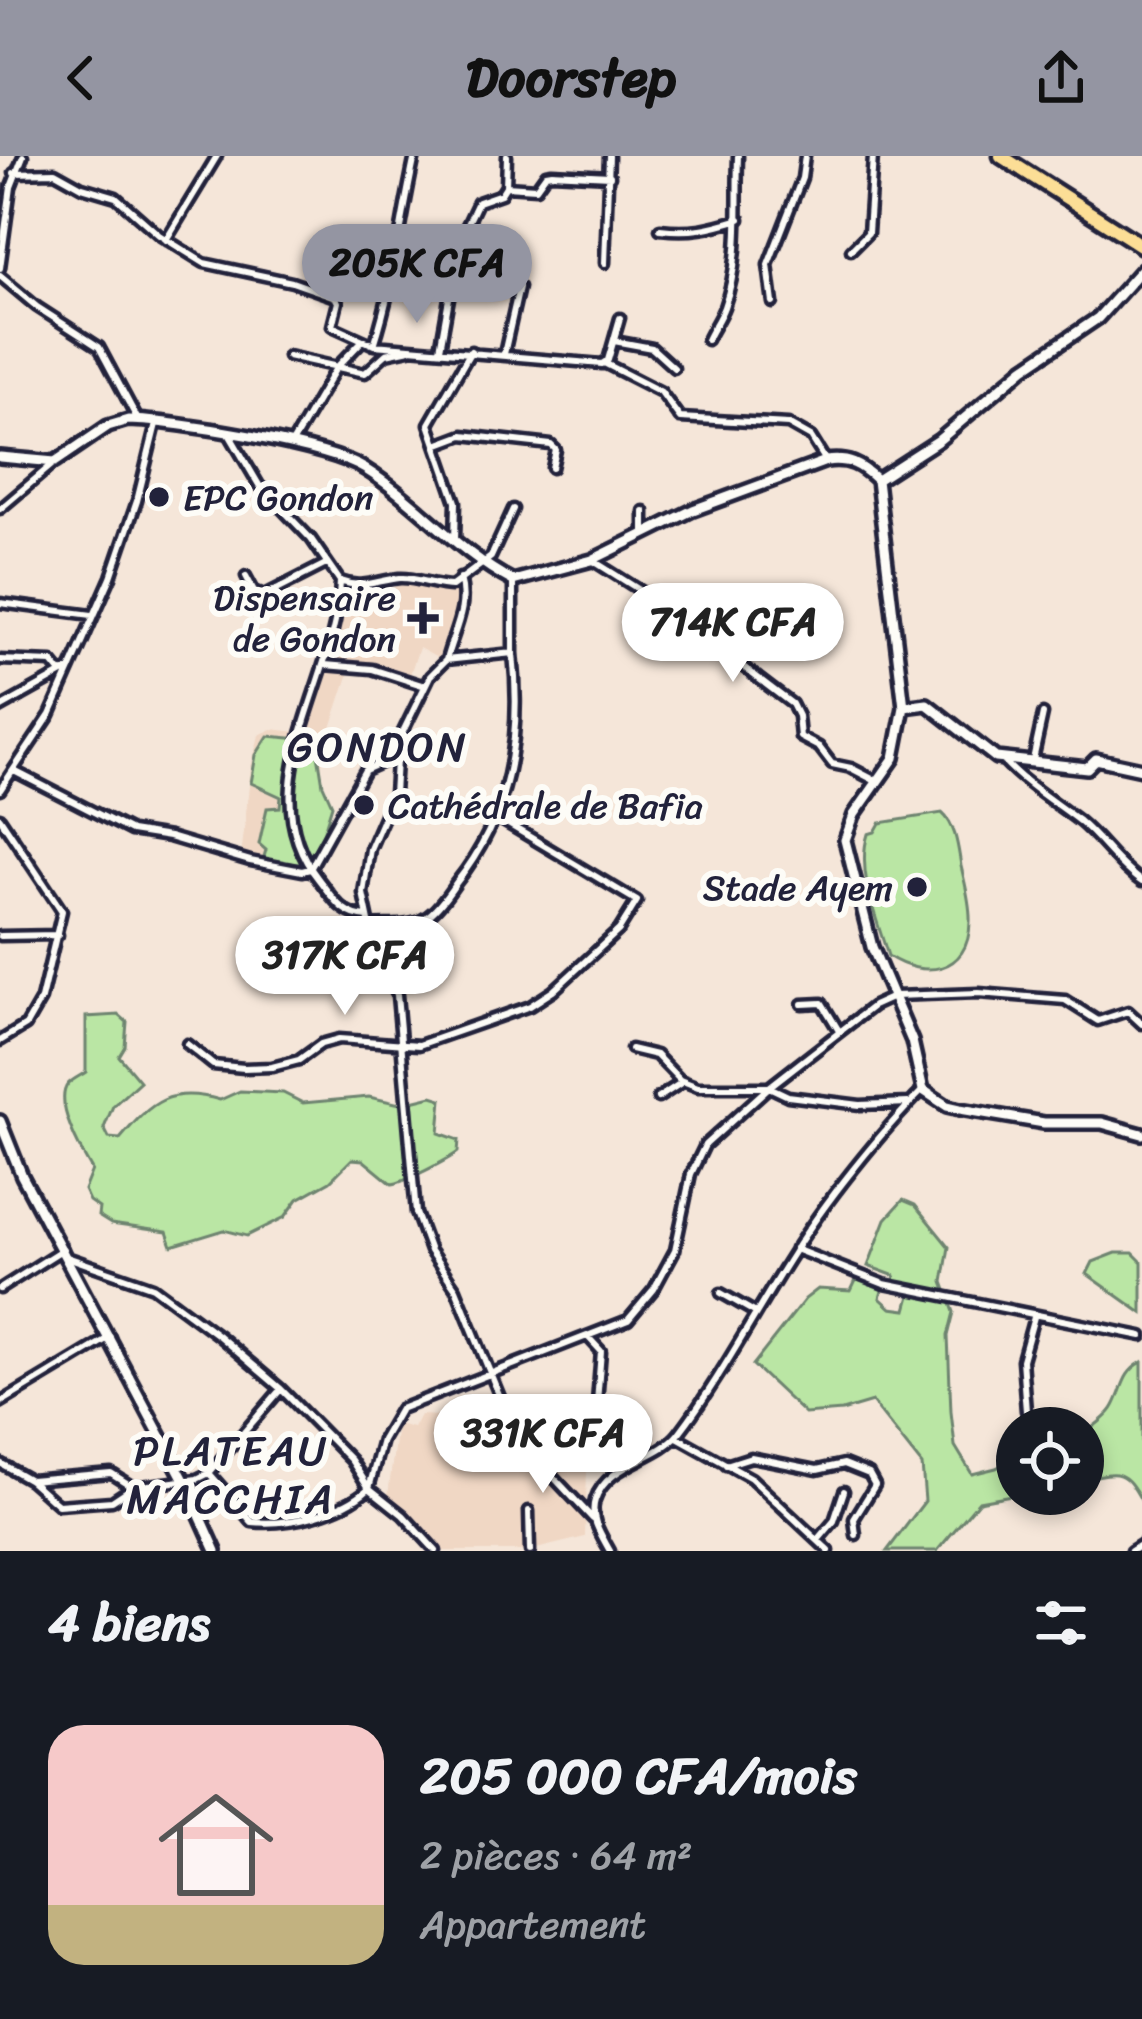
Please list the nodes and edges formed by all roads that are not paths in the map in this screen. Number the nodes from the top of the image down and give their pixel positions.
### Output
1 (22, 156) edge
2 (217, 156) edge
3 (415, 156) edge
4 (507, 156) edge
5 (609, 156) edge
6 (738, 156) edge
7 (805, 156) edge
8 (873, 156) edge
9 (1000, 156) edge
10 (14, 172) junction
11 (610, 176) junction
12 (506, 187) junction
13 (740, 218) junction
14 (660, 229) dead end
15 (166, 240) junction
16 (1142, 246) edge
17 (850, 250) dead end
18 (605, 263) dead end
19 (1142, 268) edge
20 (0, 272) edge
21 (519, 287) dead end
22 (773, 303) dead end
23 (620, 318) dead end
24 (363, 340) junction
25 (706, 340) dead end
26 (614, 341) junction
27 (374, 345) junction
28 (413, 348) junction
29 (440, 349) junction
30 (471, 351) junction
31 (504, 354) junction
32 (288, 356) dead end
33 (606, 364) junction
34 (336, 368) junction
35 (674, 368) dead end
36 (138, 420) junction
37 (156, 424) junction
38 (229, 434) junction
39 (291, 445) junction
40 (438, 445) junction
41 (0, 457) edge
42 (826, 460) junction
43 (56, 462) junction
44 (552, 468) dead end
45 (877, 480) junction
46 (0, 509) edge
47 (513, 509) dead end
48 (644, 511) dead end
49 (644, 535) junction
50 (454, 542) junction
51 (592, 560) junction
52 (326, 565) junction
53 (483, 566) junction
54 (246, 576) dead end
55 (460, 578) junction
56 (340, 581) junction
57 (513, 581) junction
58 (0, 603) edge
59 (92, 615) junction
60 (513, 652) junction
61 (0, 660) edge
62 (446, 660) junction
63 (326, 665) junction
64 (71, 668) junction
65 (61, 673) junction
66 (424, 686) junction
67 (904, 707) junction
68 (0, 709) edge
69 (1043, 714) dead end
70 (394, 757) junction
71 (1003, 760) junction
72 (1033, 760) junction
73 (1142, 769) edge
74 (14, 771) junction
75 (876, 781) junction
76 (0, 790) edge
77 (0, 818) edge
78 (498, 818) junction
79 (310, 869) junction
80 (1142, 882) edge
81 (369, 922) junction
82 (58, 935) junction
83 (0, 936) edge
84 (895, 996) junction
85 (802, 1004) dead end
86 (1142, 1024) edge
87 (839, 1031) junction
88 (0, 1041) edge
89 (187, 1044) dead end
90 (402, 1046) junction
91 (631, 1049) dead end
92 (685, 1082) junction
93 (769, 1087) junction
94 (923, 1090) junction
95 (658, 1098) dead end
96 (911, 1102) junction
97 (0, 1121) edge
98 (1142, 1135) edge
99 (795, 1249) junction
100 (65, 1253) junction
101 (0, 1289) edge
102 (721, 1293) dead end
103 (756, 1313) junction
104 (1034, 1317) junction
105 (1142, 1336) edge
106 (110, 1337) junction
107 (589, 1338) junction
108 (489, 1372) junction
109 (281, 1390) junction
110 (0, 1403) edge
111 (1026, 1407) edge
112 (676, 1437) junction
113 (541, 1447) junction
114 (0, 1462) edge
115 (726, 1465) junction
116 (209, 1473) junction
117 (30, 1480) junction
118 (184, 1480) junction
119 (134, 1487) junction
120 (369, 1488) junction
121 (844, 1490) dead end
122 (529, 1510) dead end
123 (595, 1521) junction
124 (856, 1535) dead end
125 (818, 1540) junction
126 (1142, 1544) edge
127 (216, 1551) edge
128 (436, 1551) edge
129 (530, 1551) edge
130 (610, 1551) edge
131 (829, 1551) edge
132 (1131, 1551) edge

1 - 10 street
2 - 15 street
3 - 27 street
4 - 12 street
5 - 11 street
6 - 13 street
7 - 22 street
8 - 17 street
9 - 16 highway
10 - 15 street
10 - 20 street
11 - 12 street
11 - 18 street
12 - 29 street
13 - 14 street
13 - 25 street
15 - 24 street
19 - 45 street
20 - 36 street
21 - 31 street
23 - 26 street
24 - 27 street
24 - 34 street
26 - 33 street
26 - 35 street
27 - 28 street
28 - 29 street
28 - 34 street
29 - 30 street
30 - 31 street
30 - 40 street
31 - 33 street
32 - 34 street
33 - 42 street
34 - 39 street
36 - 37 street
36 - 43 street
37 - 38 street
37 - 59 street
38 - 39 street
38 - 52 street
39 - 50 street
40 - 44 street
40 - 50 street
41 - 43 street
42 - 45 street
42 - 49 street
43 - 46 street
45 - 67 street
47 - 53 street
48 - 49 street
49 - 51 street
50 - 53 street
51 - 57 street
51 - 75 street
52 - 54 street
52 - 56 street
53 - 55 street
53 - 57 street
55 - 56 street
55 - 62 street
56 - 63 street
57 - 60 street
58 - 59 street
59 - 64 street
60 - 62 street
60 - 78 street
61 - 65 street
62 - 66 street
63 - 66 street
63 - 79 street
64 - 65 street
64 - 74 street
65 - 68 street
66 - 70 street
67 - 71 street
67 - 75 street
69 - 72 street
70 - 79 street
70 - 81 street
71 - 72 street
71 - 80 street
72 - 73 street
74 - 76 street
74 - 79 street
75 - 84 street
77 - 82 street
78 - 81 street
78 - 90 street
79 - 81 street
81 - 90 street
82 - 83 street
82 - 88 street
84 - 86 street
84 - 87 street
84 - 94 street
85 - 87 street
87 - 93 street
89 - 90 street
90 - 108 street
91 - 92 street
92 - 93 street
92 - 95 street
93 - 96 street
93 - 107 street
94 - 96 street
94 - 98 street
96 - 99 street
97 - 100 street
99 - 103 street
99 - 104 street
100 - 101 street
100 - 106 street
100 - 109 street
102 - 103 street
103 - 112 street
104 - 105 street
104 - 111 street
106 - 110 street
106 - 118 street
107 - 108 street
107 - 113 street
108 - 113 street
108 - 120 street
109 - 116 street
109 - 120 street
112 - 115 street
112 - 123 street
113 - 123 street
114 - 117 street
115 - 124 street
115 - 125 street
116 - 118 street
116 - 120 street
117 - 119 street
117 - 119 street
118 - 119 street
118 - 127 street
120 - 128 street
121 - 125 street
122 - 129 street
123 - 130 street
125 - 131 street
126 - 132 street

